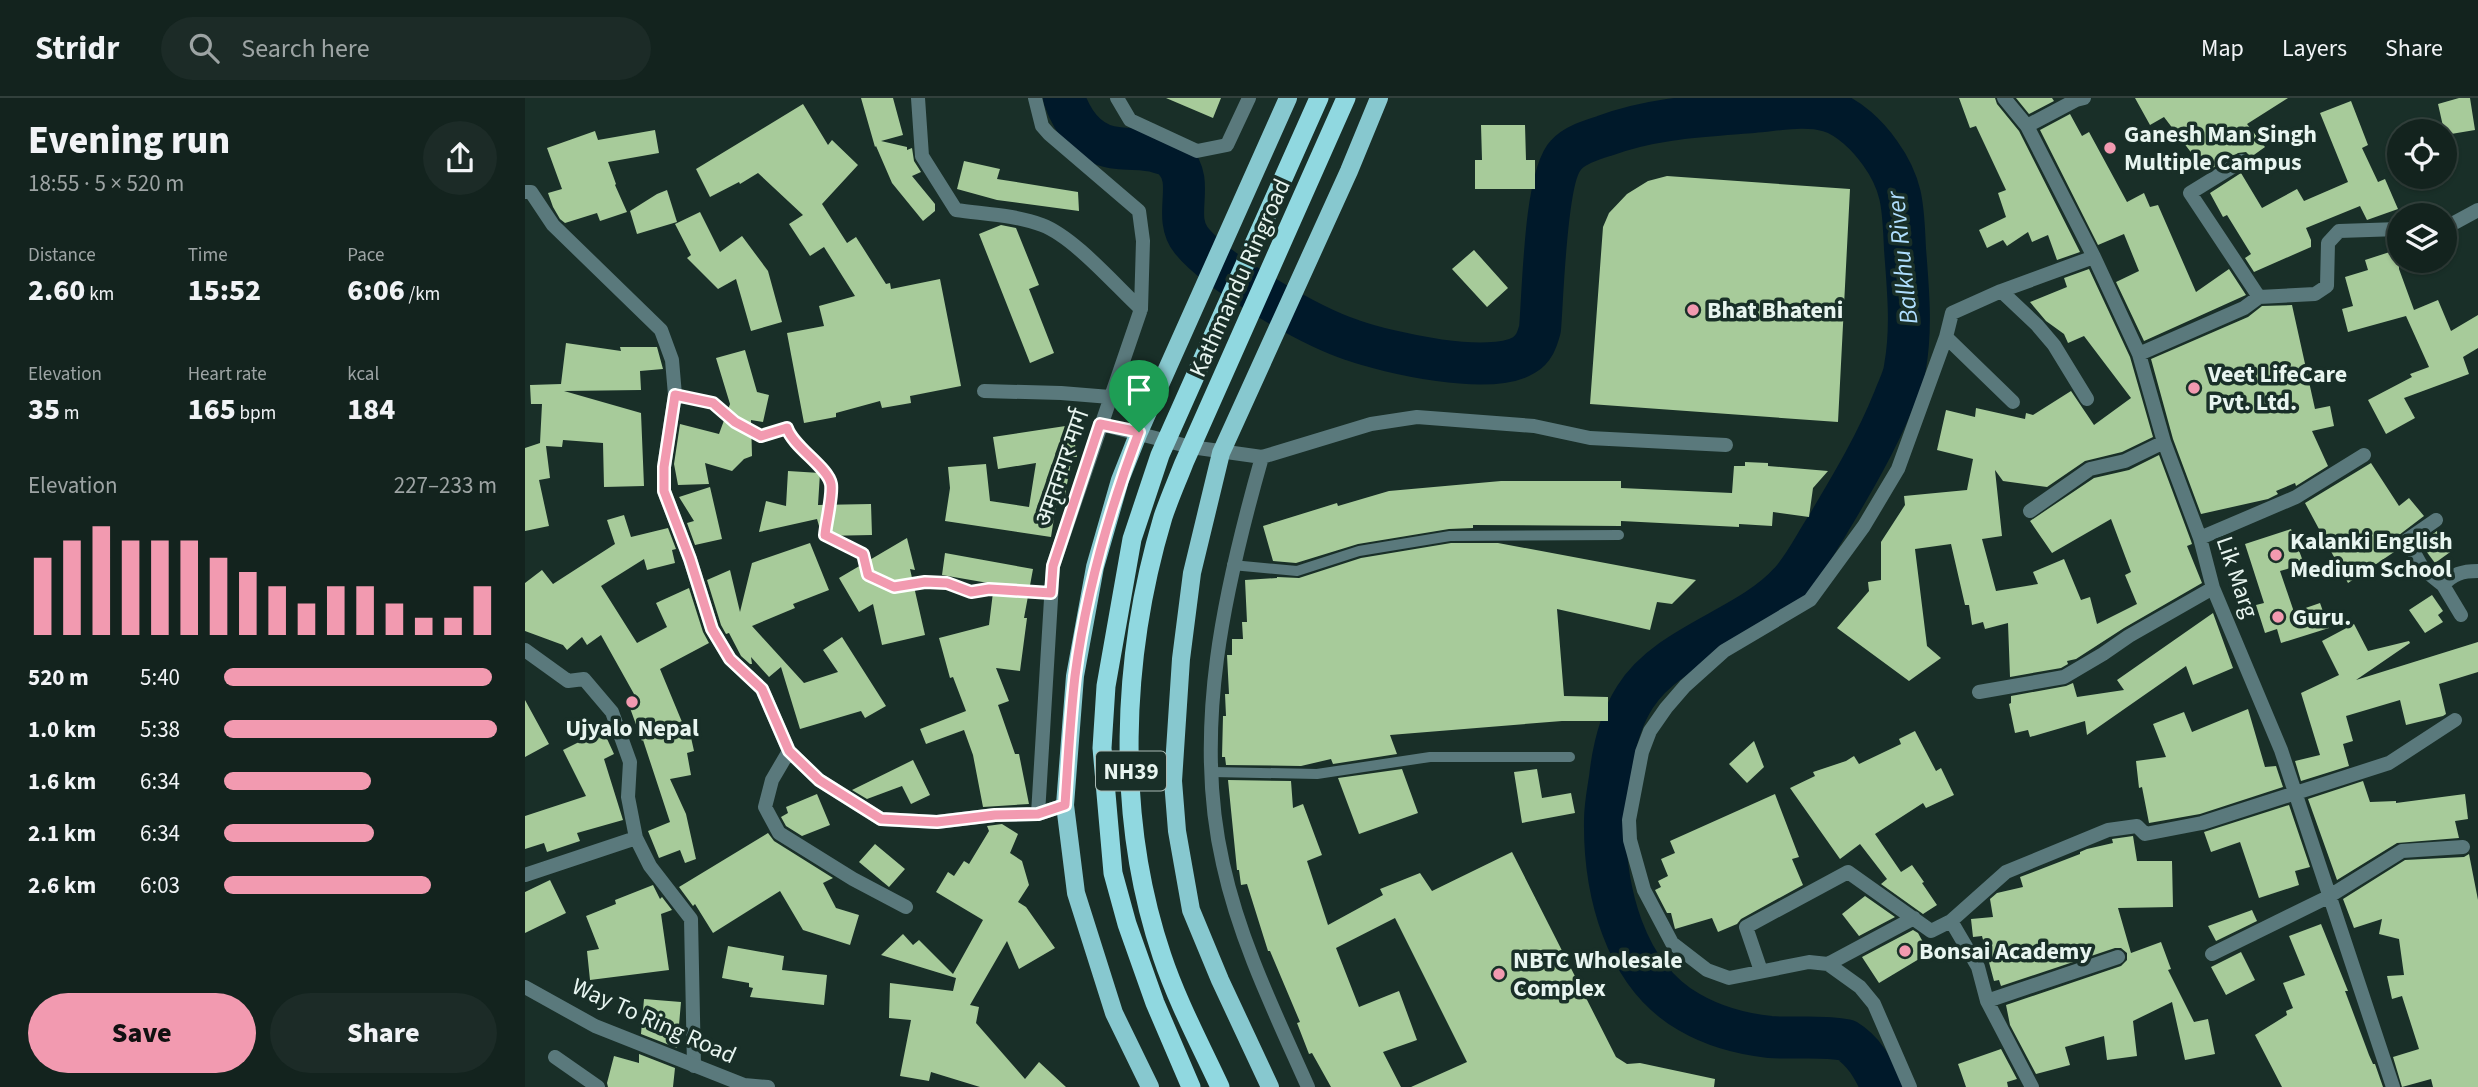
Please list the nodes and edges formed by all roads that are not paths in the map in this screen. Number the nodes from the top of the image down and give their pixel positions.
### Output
1 (918, 98) edge
2 (1035, 98) edge
3 (1117, 98) edge
4 (1249, 98) edge
5 (1288, 98) edge
6 (1319, 98) edge
7 (1346, 98) edge
8 (1379, 98) edge
9 (2004, 98) edge
10 (2084, 98) edge
11 (2027, 126) junction
12 (2242, 162) dead end
13 (525, 192) edge
14 (2478, 210) edge
15 (2457, 221) edge
16 (2387, 229) edge
17 (2094, 257) junction
18 (2001, 291) junction
19 (2259, 297) junction
20 (1141, 309) junction
21 (1946, 337) junction
22 (2139, 354) junction
23 (984, 391) dead end
24 (1110, 397) junction
25 (2087, 399) dead end
26 (2013, 402) dead end
27 (1100, 424) junction
28 (1139, 432) junction
29 (1167, 441) junction
30 (2164, 442) junction
31 (1726, 445) dead end
32 (1191, 447) junction
33 (1221, 453) junction
34 (2364, 455) dead end
35 (1262, 457) junction
36 (2030, 511) dead end
37 (2436, 520) dead end
38 (1619, 535) dead end
39 (2200, 538) junction
40 (1232, 565) junction
41 (2478, 571) edge
42 (2443, 585) junction
43 (2213, 588) junction
44 (2461, 615) dead end
45 (525, 650) edge
46 (1979, 692) dead end
47 (2455, 720) dead end
48 (789, 751) junction
49 (1570, 757) dead end
50 (1212, 772) junction
51 (2296, 793) junction
52 (1065, 805) junction
53 (1038, 814) junction
54 (636, 838) junction
55 (2463, 847) dead end
56 (525, 876) edge
57 (2328, 897) junction
58 (906, 907) dead end
59 (1914, 918) junction
60 (1951, 921) junction
61 (2212, 954) dead end
62 (2118, 957) dead end
63 (1828, 964) junction
64 (1761, 971) junction
65 (525, 987) edge
66 (1987, 1001) junction
67 (555, 1057) dead end
68 (694, 1066) junction
69 (743, 1086) edge
70 (598, 1087) edge
71 (768, 1087) edge
72 (1150, 1087) edge
73 (1191, 1087) edge
74 (1220, 1087) edge
75 (1271, 1087) edge
76 (1308, 1087) edge
77 (1910, 1087) edge
78 (2032, 1087) edge
79 (2393, 1087) edge

1 - 20 street
2 - 20 street, अमृतनगर मार्ग
3 - 4 street
5 - 28 main road
6 - 29 highway, Kathmandu Ringroad / NH39
7 - 32 highway, Kathmandu Ringroad / NH39
8 - 33 main road
9 - 11 street, Lik Marg
10 - 11 street
11 - 17 street, Lik Marg
12 - 19 street
13 - 48 street
14 - 15 street
16 - 19 street
17 - 18 street
17 - 22 street, Lik Marg
18 - 21 street
18 - 25 street
19 - 22 street
20 - 24 street, अमृतनगर मार्ग
21 - 26 street
21 - 64 street
22 - 30 street, Lik Marg
23 - 24 street
24 - 27 street, अमृतनगर मार्ग
27 - 28 street
27 - 53 street, अमृतनगर मार्ग
28 - 29 street
28 - 52 main road
29 - 32 street
29 - 73 highway, Kathmandu Ringroad / NH39
30 - 36 street
30 - 39 street, Lik Marg
31 - 35 street
32 - 33 street
32 - 74 highway, Kathmandu Ringroad / NH39
33 - 35 street
33 - 75 main road
34 - 39 street
35 - 40 street
37 - 42 street
38 - 40 lane
39 - 43 street, Lik Marg
40 - 50 street
41 - 42 street
42 - 44 street
43 - 46 street
43 - 51 street, Lik Marg
45 - 54 street
47 - 51 street
48 - 53 street
48 - 58 street
49 - 50 lane
50 - 76 street
51 - 57 street, Lik Marg
51 - 60 street
52 - 53 street
52 - 72 main road
54 - 56 street
54 - 68 street
55 - 57 street
57 - 61 street
57 - 79 street, Lik Marg
59 - 60 street
59 - 63 street
59 - 64 street
60 - 66 street
62 - 66 street
63 - 64 street
63 - 77 street
65 - 68 street, Way To Ring Road
66 - 78 street
67 - 70 street
68 - 69 street, Way To Ring Road
69 - 71 street, Way To Ring Road

